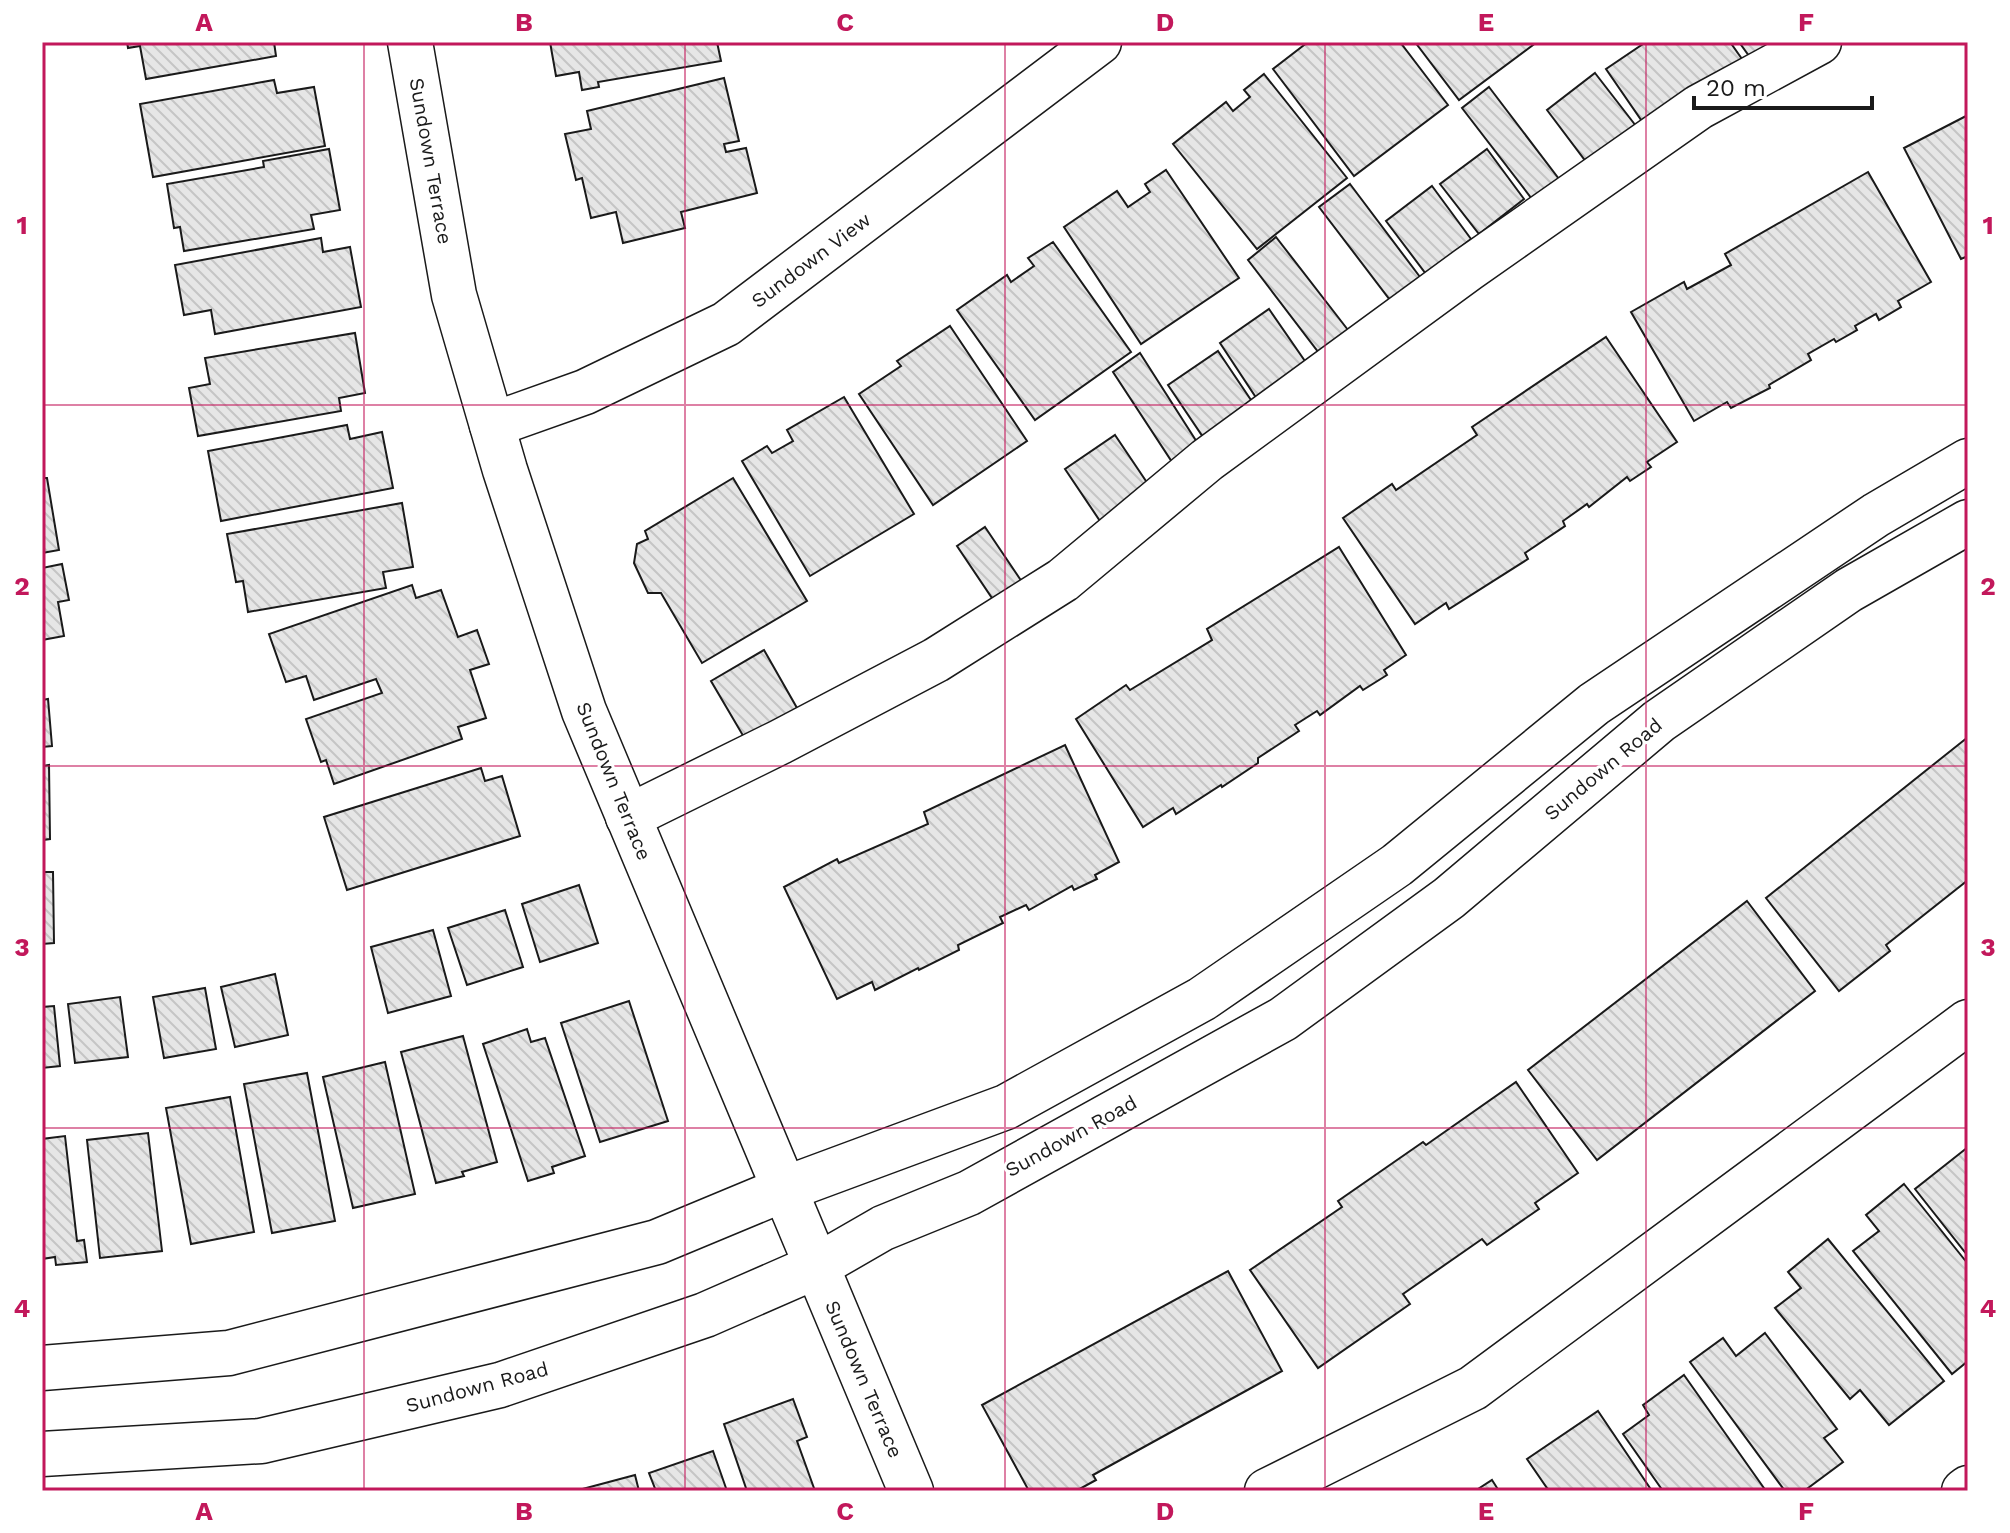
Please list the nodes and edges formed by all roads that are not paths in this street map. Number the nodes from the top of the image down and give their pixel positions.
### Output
1 (410, 42) edge
2 (1099, 42) edge
3 (1819, 42) edge
4 (492, 425) junction
5 (1968, 461) edge
6 (1968, 522) edge
7 (628, 817) junction
8 (1968, 1022) edge
9 (782, 1190) junction
10 (817, 1266) junction
11 (42, 1368) edge
12 (42, 1454) edge
13 (911, 1491) edge
14 (1267, 1491) edge

1 - 4 street, Sundown Terrace
2 - 4 street, Sundown View
3 - 7 street
4 - 7 street, Sundown Terrace
5 - 9 street
6 - 10 street, Sundown Road
7 - 9 street, Sundown Terrace
8 - 14 street
9 - 10 street, Sundown Terrace
9 - 11 street
10 - 12 street, Sundown Road
10 - 13 street, Sundown Terrace

